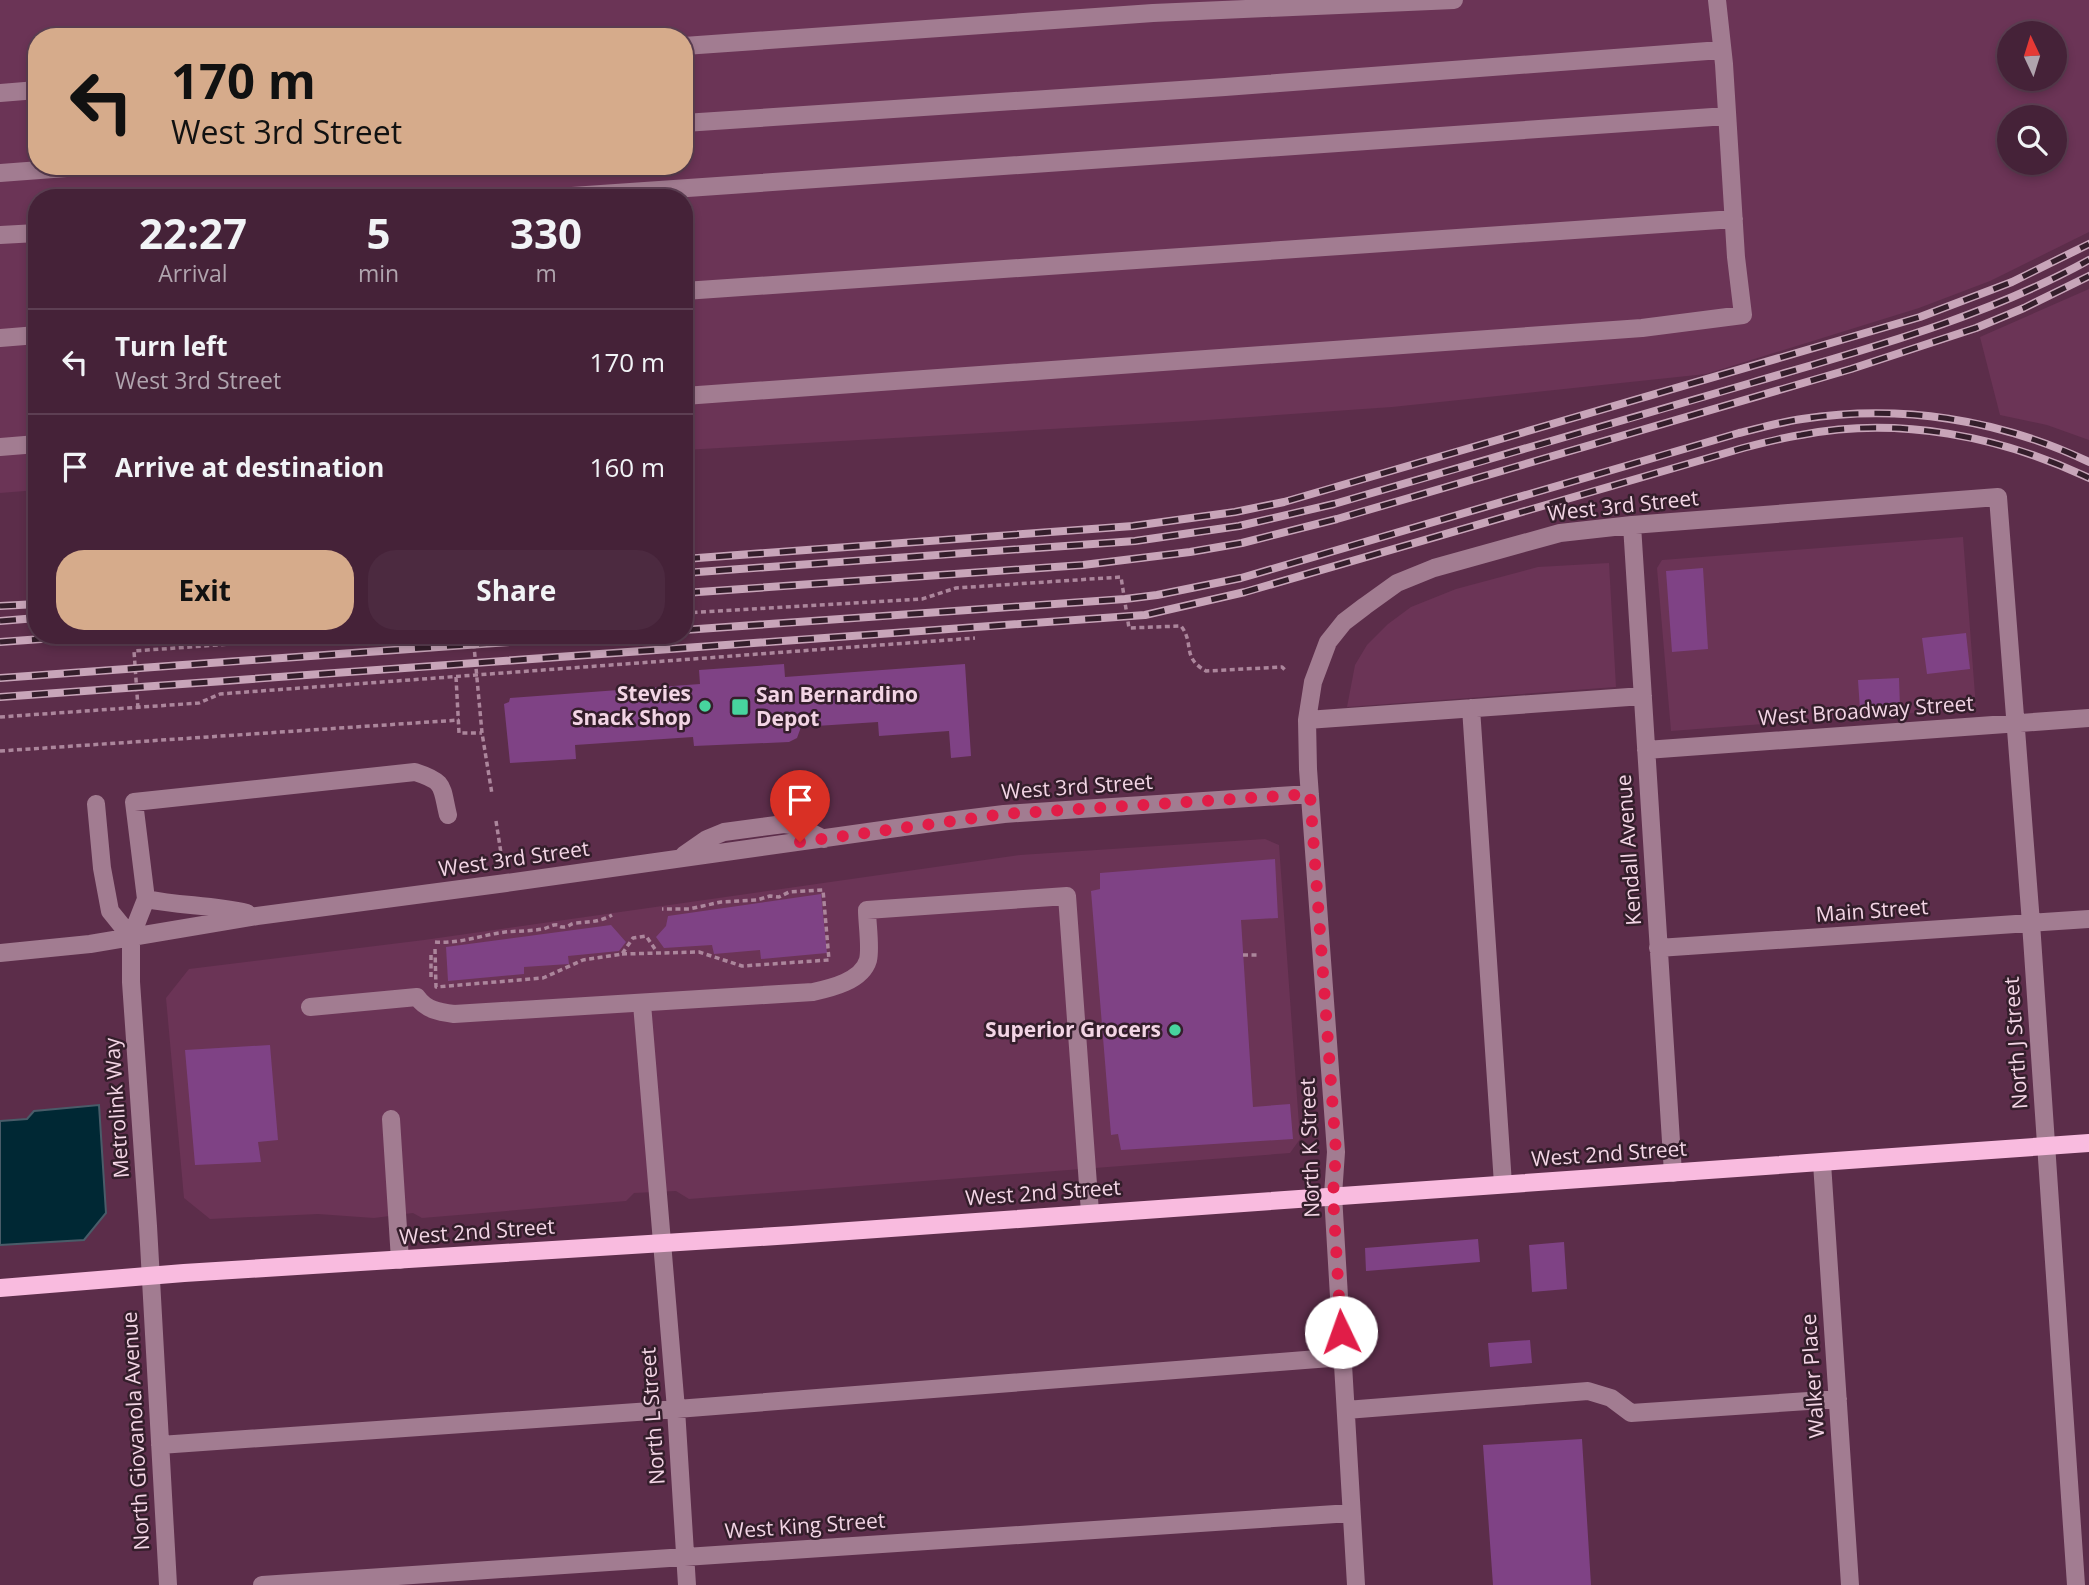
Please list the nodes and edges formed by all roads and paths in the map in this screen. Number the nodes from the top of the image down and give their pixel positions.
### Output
1 (1454, 0) edge
2 (1717, 0) edge
3 (693, 45) edge
4 (1721, 50) junction
5 (28, 91) edge
6 (0, 93) edge
7 (1727, 116) junction
8 (693, 122) edge
9 (28, 171) edge
10 (0, 173) edge
11 (673, 189) edge
12 (1734, 219) junction
13 (28, 233) edge
14 (0, 235) edge
15 (693, 290) edge
16 (28, 336) edge
17 (0, 338) edge
18 (693, 395) edge
19 (28, 445) edge
20 (0, 447) edge
21 (1998, 497) joint
22 (1633, 525) junction
23 (693, 613) edge
24 (975, 638) dead end
25 (223, 644) edge
26 (474, 644) edge
27 (1285, 670) dead end
28 (456, 676) junction
29 (1643, 696) junction
30 (138, 708) junction
31 (1471, 708) junction
32 (0, 717) edge
33 (2089, 718) edge
34 (459, 720) junction
35 (1307, 720) junction
36 (2016, 723) junction
37 (482, 733) junction
38 (1646, 750) junction
39 (0, 751) edge
40 (492, 794) dead end
41 (1310, 794) junction
42 (96, 804) dead end
43 (448, 816) dead end
44 (496, 821) dead end
45 (503, 868) dead end
46 (146, 899) junction
47 (662, 909) dead end
48 (612, 915) dead end
49 (257, 916) junction
50 (2089, 919) edge
51 (2031, 923) junction
52 (131, 937) junction
53 (435, 942) dead end
54 (1658, 948) junction
55 (435, 949) dead end
56 (655, 949) dead end
57 (0, 953) edge
58 (622, 954) junction
59 (431, 955) dead end
60 (1260, 955) dead end
61 (1243, 956) dead end
62 (431, 979) dead end
63 (642, 1004) junction
64 (310, 1007) dead end
65 (391, 1119) dead end
66 (2089, 1143) edge
67 (2046, 1146) junction
68 (1822, 1163) junction
69 (1673, 1173) junction
70 (1503, 1184) junction
71 (1333, 1195) junction
72 (1090, 1212) junction
73 (661, 1244) junction
74 (400, 1260) junction
75 (151, 1275) junction
76 (0, 1288) edge
77 (1343, 1357) junction
78 (1838, 1399) junction
79 (676, 1409) junction
80 (1346, 1410) junction
81 (160, 1445) junction
82 (1352, 1513) junction
83 (685, 1556) junction
84 (168, 1585) edge
85 (262, 1585) edge
86 (687, 1585) edge
87 (1356, 1585) edge
88 (1850, 1585) edge
89 (2076, 1585) edge

1 - 3 street
2 - 4 street
4 - 7 street
4 - 8 street
5 - 6 street
7 - 11 street
7 - 12 street
9 - 10 street
12 - 15 street
12 - 18 street
13 - 14 street
16 - 17 street
19 - 20 street
21 - 22 street, West 3rd Street
21 - 36 street, North J Street
22 - 29 street, Kendall Avenue
22 - 35 street, West 3rd Street
23 - 27 path
24 - 28 path
25 - 30 path
26 - 37 path
28 - 30 path
28 - 34 path
29 - 31 street
29 - 38 street, Kendall Avenue
30 - 32 path
31 - 35 street
31 - 70 street
33 - 36 street, West Broadway Street
34 - 37 path
34 - 39 path
35 - 41 street, West 3rd Street
36 - 38 street, West Broadway Street
36 - 51 street, North J Street
37 - 40 path
38 - 54 street, Kendall Avenue
41 - 49 street, West 3rd Street
41 - 71 street, North K Street
42 - 52 street
43 - 46 street, Metrolink Way
44 - 45 path
46 - 49 street
46 - 52 street, Metrolink Way
47 - 58 path
48 - 53 path
49 - 52 street, West 3rd Street
50 - 51 street, Main Street
51 - 54 street, Main Street
51 - 67 street, North J Street
52 - 57 street, West 3rd Street
52 - 75 street, Metrolink Way
54 - 69 street, Kendall Avenue
55 - 58 path
56 - 58 path
59 - 62 path
60 - 61 path
63 - 64 street
63 - 72 street
63 - 73 street, North L Street
65 - 74 street
66 - 67 main road, West 2nd Street
67 - 68 main road, West 2nd Street
67 - 89 street, North J Street
68 - 69 main road, West 2nd Street
68 - 78 street, Walker Place
69 - 70 main road, West 2nd Street
70 - 71 main road, West 2nd Street
71 - 72 main road, West 2nd Street
71 - 77 street, North K Street
72 - 73 main road, West 2nd Street
73 - 74 main road, West 2nd Street
73 - 79 street, North L Street
74 - 75 main road, West 2nd Street
75 - 76 main road, West 2nd Street
75 - 81 street, North Giovanola Avenue
77 - 79 street
77 - 80 street, North K Street
78 - 80 street
78 - 88 street, Walker Place
79 - 81 street
79 - 83 street, North L Street
80 - 82 street, North K Street
81 - 84 street, North Giovanola Avenue
82 - 83 street, West King Street
82 - 87 street, North K Street
83 - 85 street, West King Street
83 - 86 street, North L Street

